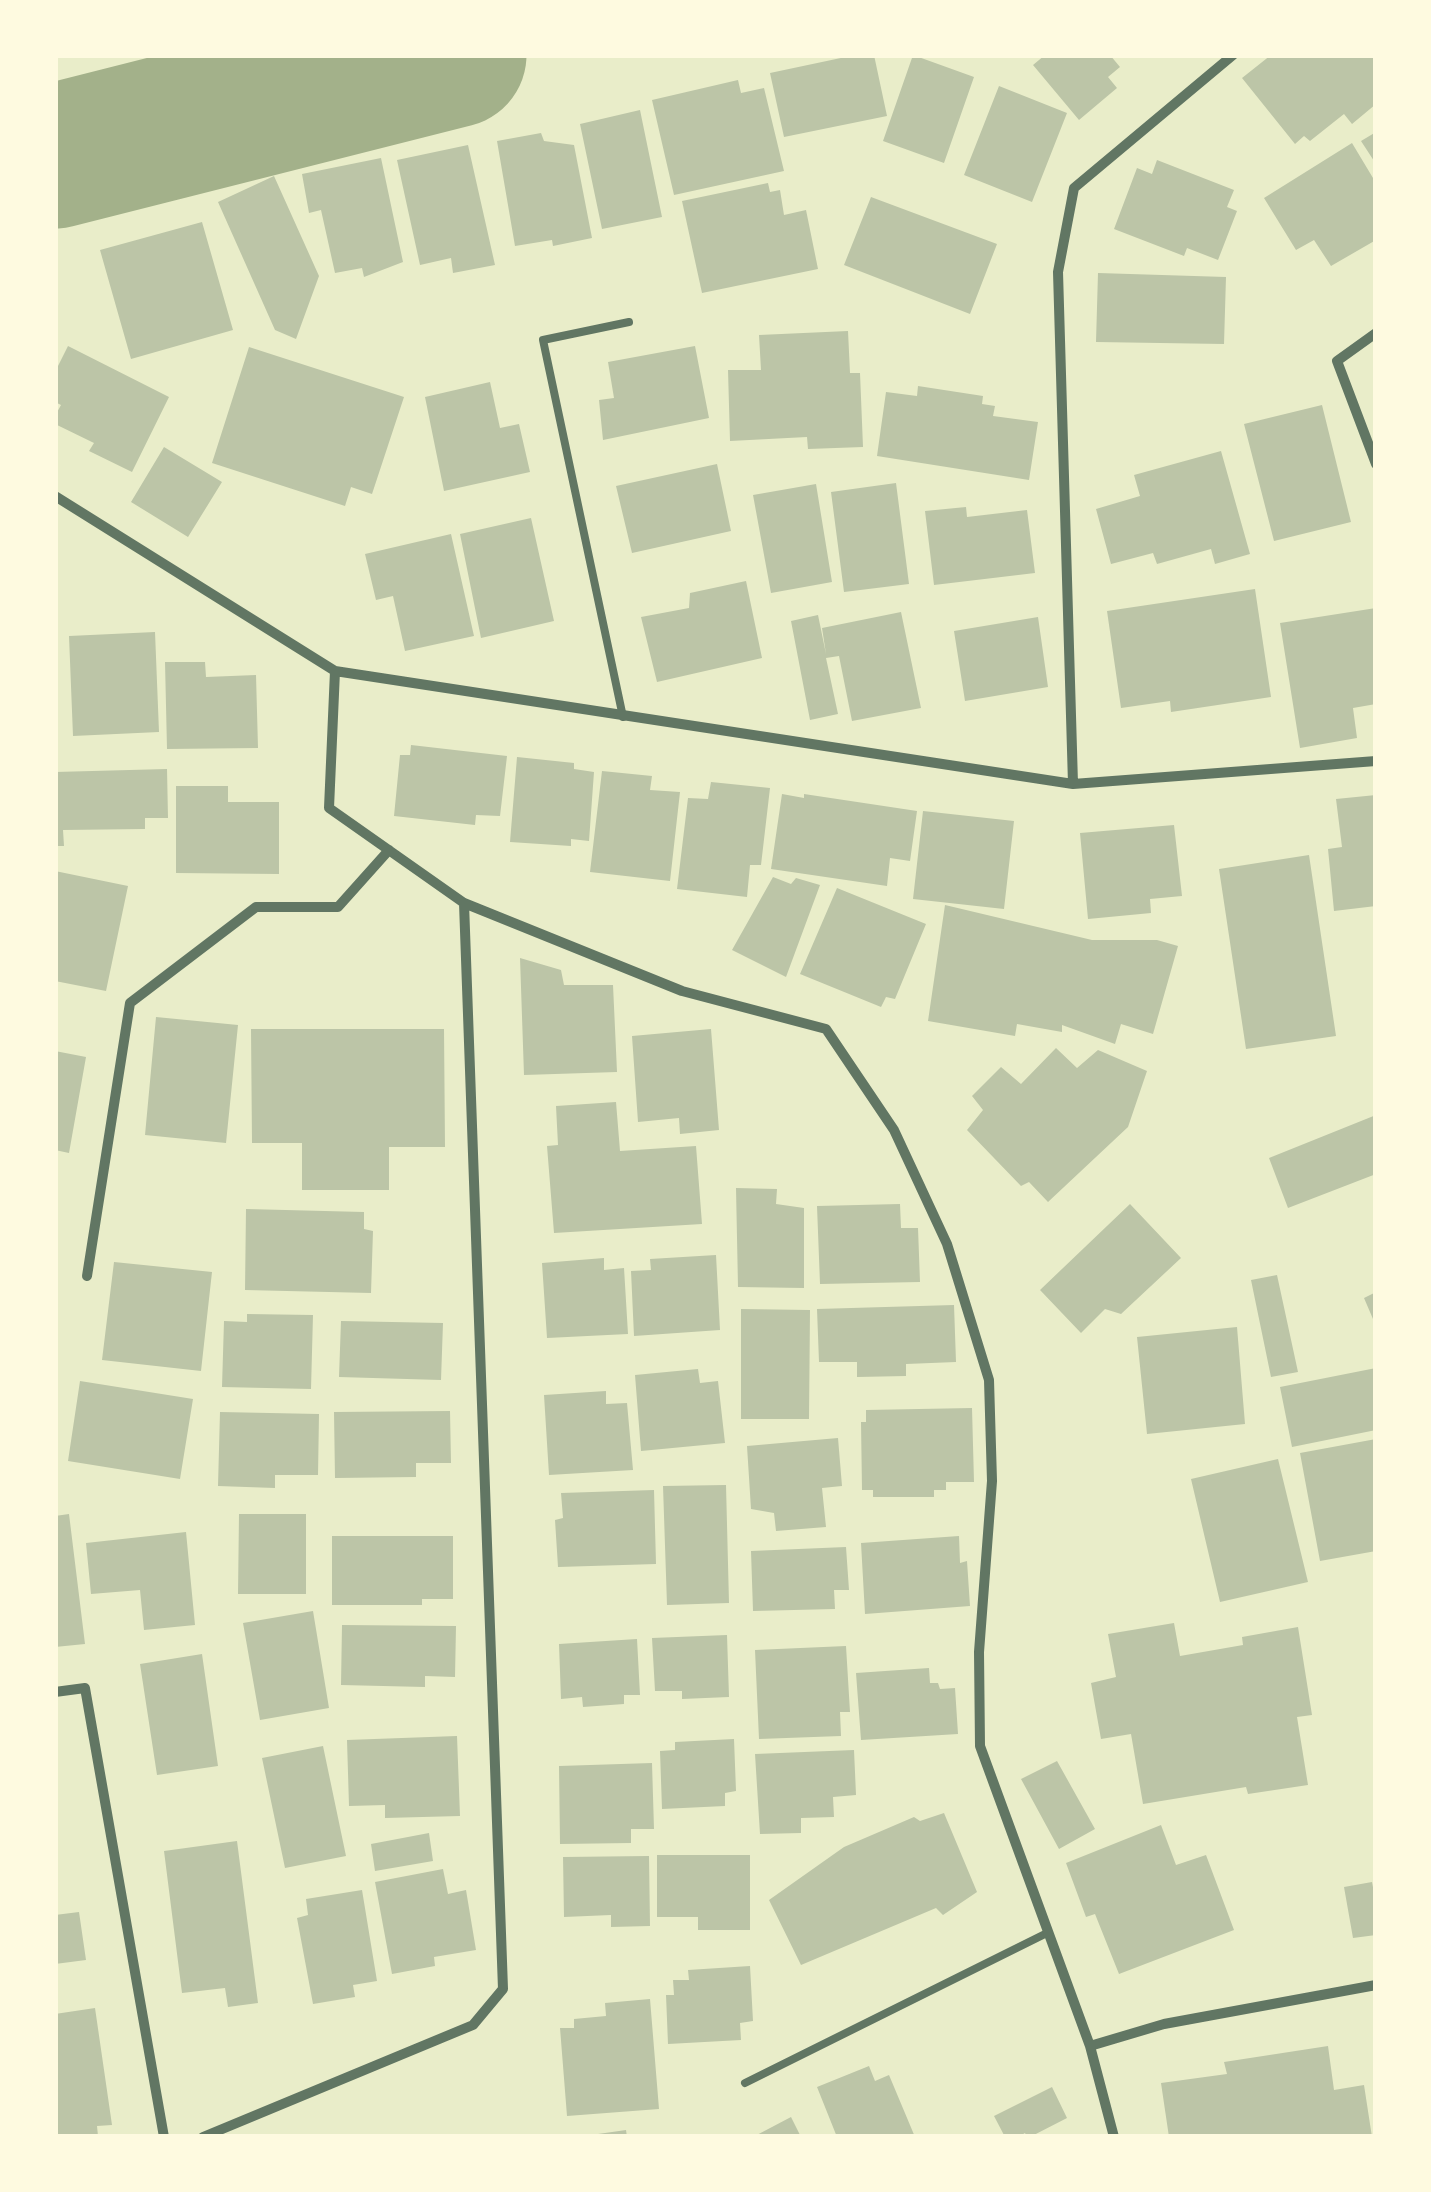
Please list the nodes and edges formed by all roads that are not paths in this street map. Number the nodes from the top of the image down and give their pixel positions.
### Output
1 (1233, 55) edge
2 (630, 322) dead end
3 (1376, 333) edge
4 (1376, 464) edge
5 (55, 496) edge
6 (335, 671) junction
7 (623, 717) junction
8 (1376, 761) edge
9 (1073, 784) junction
10 (390, 850) junction
11 (464, 902) junction
12 (87, 1276) dead end
13 (55, 1692) edge
14 (1047, 1933) junction
15 (1376, 1985) edge
16 (1090, 2046) junction
17 (744, 2083) dead end
18 (164, 2137) edge
19 (203, 2137) edge
20 (1114, 2137) edge

1 - 9 street
2 - 7 lane
3 - 4 street
5 - 6 street
6 - 7 street
6 - 10 street
7 - 9 street
8 - 9 street
10 - 11 street
10 - 12 street
11 - 14 street
11 - 19 street
13 - 18 street
14 - 16 street
14 - 17 lane
15 - 16 street
16 - 20 street

